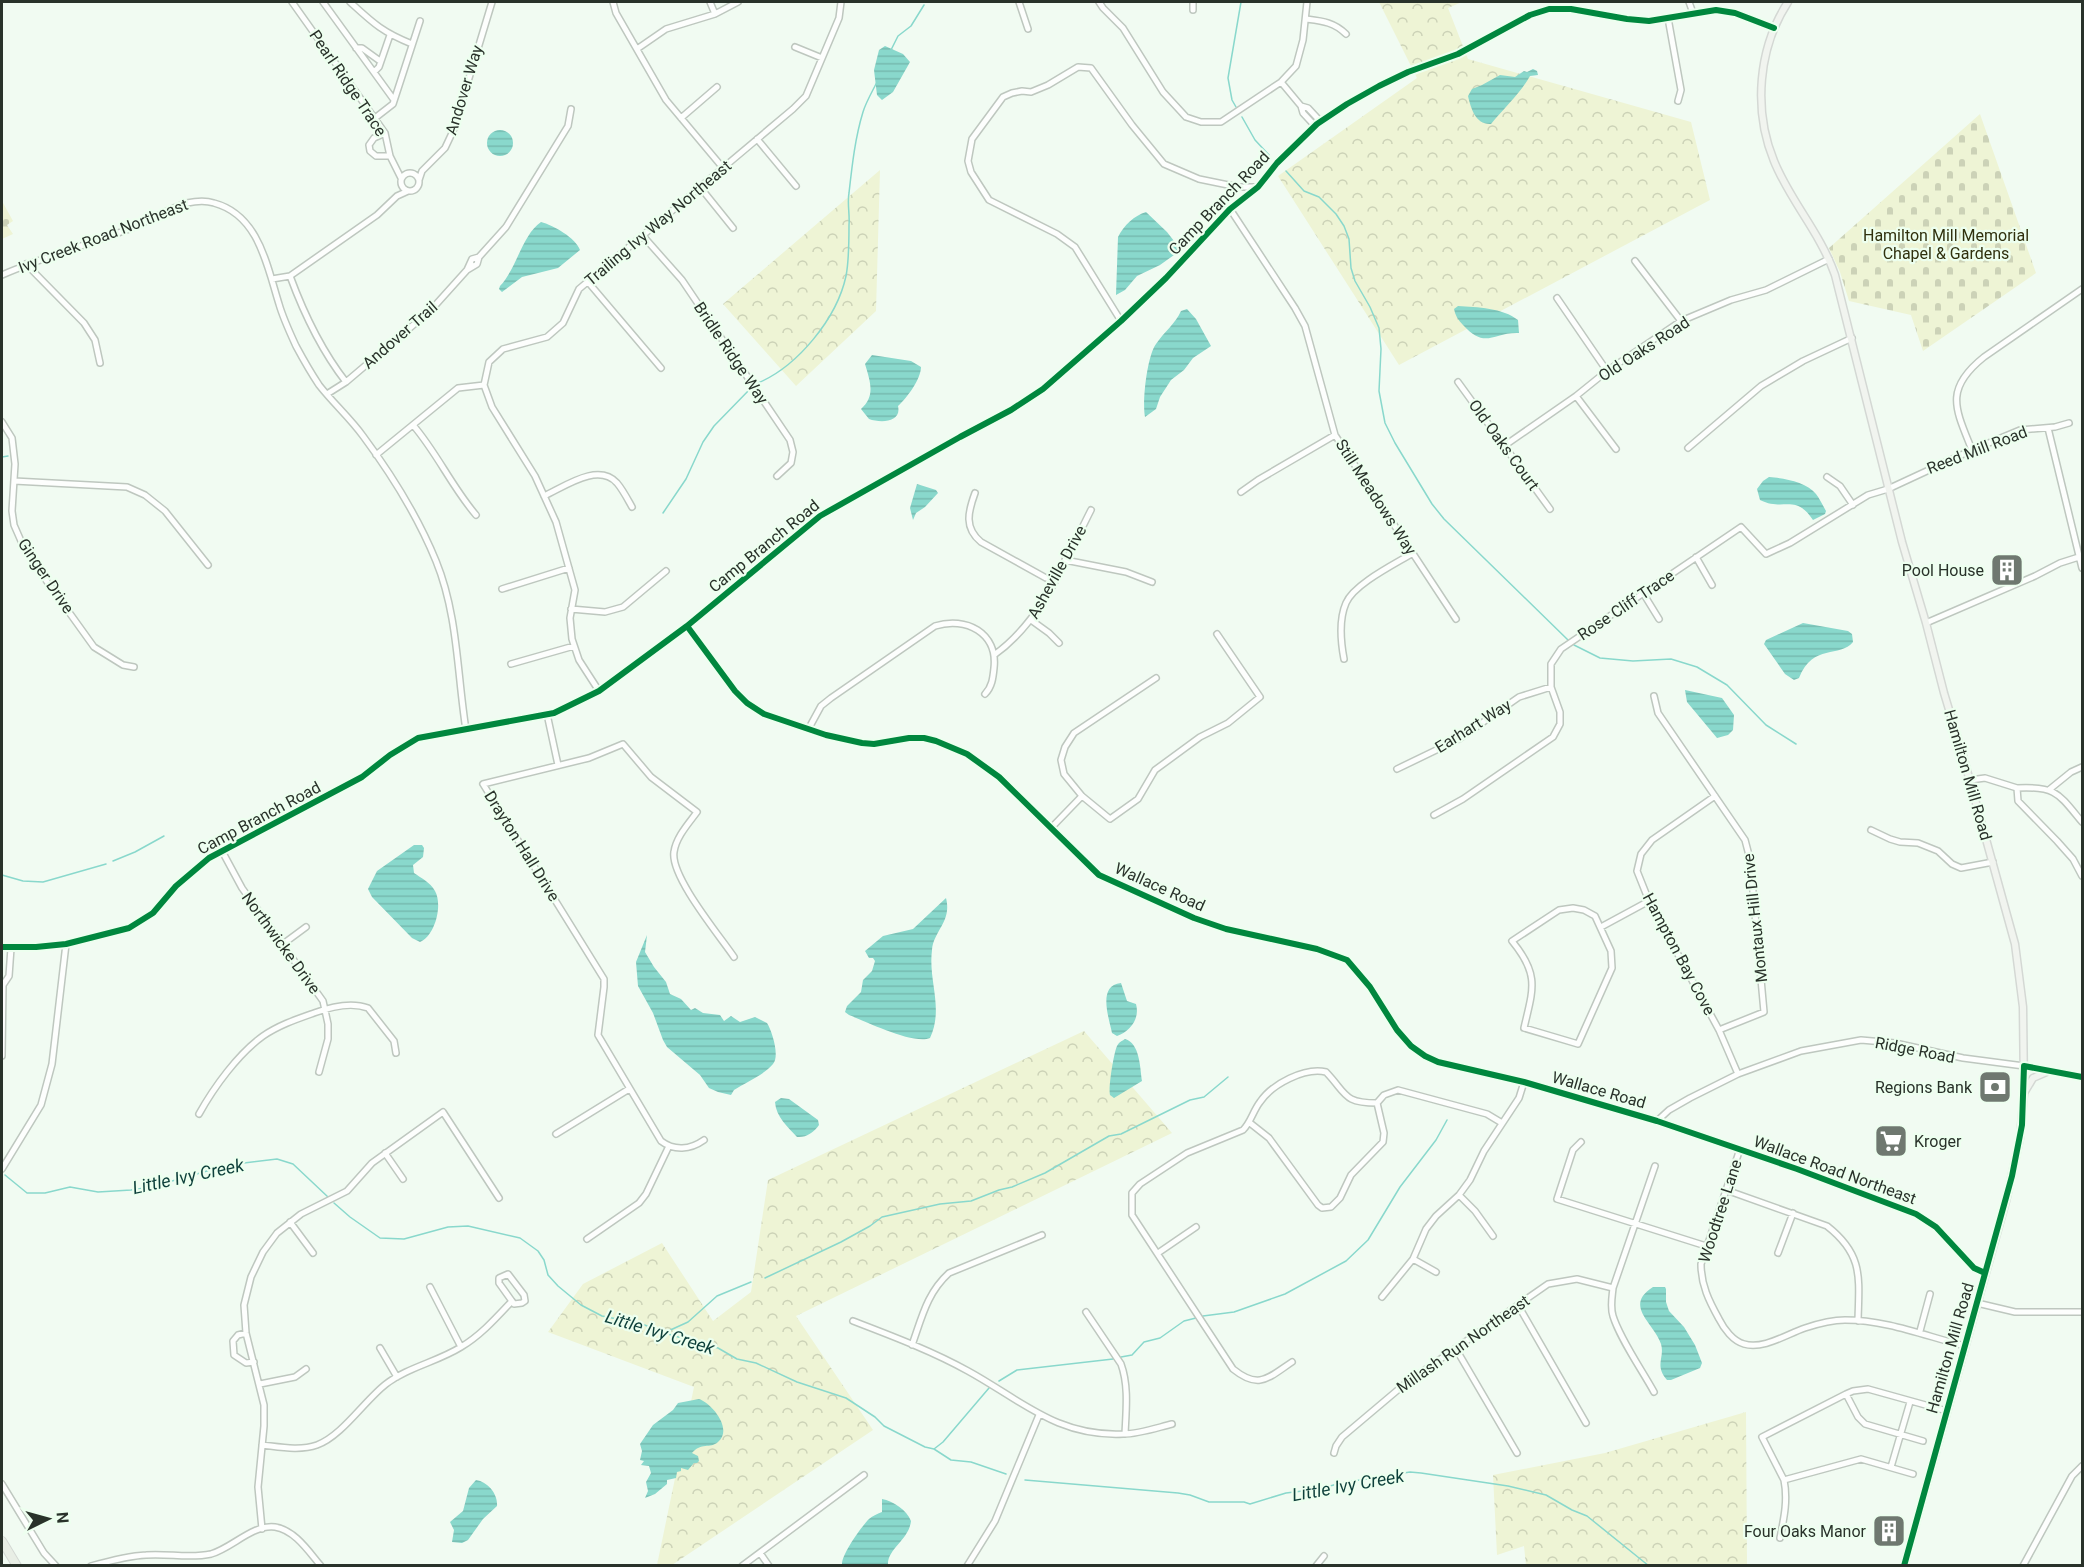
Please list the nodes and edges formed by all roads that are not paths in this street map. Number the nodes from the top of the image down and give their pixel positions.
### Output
1 (292, 2) edge
2 (323, 2) edge
3 (350, 2) edge
4 (492, 2) edge
5 (613, 2) edge
6 (710, 2) edge
7 (738, 2) edge
8 (841, 2) edge
9 (1019, 2) edge
10 (1099, 2) edge
11 (1193, 2) edge
12 (1307, 2) edge
13 (1689, 2) edge
14 (1788, 2) edge
15 (1193, 10) dead end
16 (1693, 13) junction
17 (715, 14) junction
18 (1668, 18) junction
19 (1306, 19) junction
20 (420, 21) dead end
21 (1774, 28) junction
22 (1028, 29) dead end
23 (1346, 34) dead end
24 (390, 35) junction
25 (412, 44) junction
26 (795, 47) dead end
27 (356, 48) junction
28 (637, 49) junction
29 (822, 58) junction
30 (380, 61) junction
31 (374, 72) junction
32 (1281, 82) junction
33 (717, 87) dead end
34 (394, 100) junction
35 (1678, 101) dead end
36 (1302, 106) junction
37 (571, 109) dead end
38 (375, 118) junction
39 (681, 118) junction
40 (1321, 122) junction
41 (1315, 126) junction
42 (385, 133) junction
43 (757, 139) junction
44 (390, 156) junction
45 (397, 168) junction
46 (723, 168) junction
47 (422, 171) junction
48 (409, 173) junction
49 (419, 180) junction
50 (401, 181) junction
51 (796, 186) dead end
52 (700, 187) junction
53 (1258, 187) junction
54 (408, 191) junction
55 (397, 196) junction
56 (1230, 209) junction
57 (733, 228) dead end
58 (643, 236) junction
59 (1829, 259) junction
60 (1635, 261) dead end
61 (26, 264) junction
62 (2, 275) edge
63 (290, 276) junction
64 (272, 279) junction
65 (588, 282) junction
66 (2082, 289) edge
67 (1557, 298) dead end
68 (1121, 321) junction
69 (1681, 321) junction
70 (1852, 338) junction
71 (100, 363) dead end
72 (661, 368) dead end
73 (1607, 371) junction
74 (345, 382) junction
75 (1458, 382) dead end
76 (484, 385) junction
77 (327, 394) junction
78 (1576, 396) junction
79 (2, 422) edge
80 (2069, 423) dead end
81 (413, 425) junction
82 (2048, 428) junction
83 (1335, 435) junction
84 (1504, 446) junction
85 (1688, 448) dead end
86 (1616, 449) dead end
87 (1972, 450) junction
88 (376, 455) junction
89 (777, 476) dead end
90 (1827, 477) dead end
91 (14, 481) junction
92 (1888, 489) junction
93 (1241, 492) dead end
94 (975, 494) dead end
95 (544, 496) junction
96 (1853, 505) junction
97 (632, 507) dead end
98 (1550, 509) dead end
99 (1091, 510) dead end
100 (476, 515) dead end
101 (1413, 553) junction
102 (1696, 557) junction
103 (2081, 557) edge
104 (1065, 560) junction
105 (208, 565) dead end
106 (569, 568) junction
107 (2082, 568) edge
108 (666, 571) dead end
109 (1054, 581) junction
110 (1152, 582) dead end
111 (1712, 585) dead end
112 (502, 589) dead end
113 (1643, 593) junction
114 (571, 609) junction
115 (1456, 619) dead end
116 (1659, 619) dead end
117 (1031, 620) junction
118 (1926, 623) junction
119 (687, 626) junction
120 (1217, 634) dead end
121 (1059, 643) dead end
122 (574, 646) junction
123 (994, 655) junction
124 (1344, 660) dead end
125 (511, 664) dead end
126 (134, 667) dead end
127 (1156, 678) dead end
128 (1551, 687) junction
129 (599, 691) junction
130 (985, 694) dead end
131 (1654, 696) dead end
132 (546, 714) junction
133 (809, 728) junction
134 (466, 730) junction
135 (558, 765) junction
136 (2082, 767) edge
137 (1396, 769) dead end
138 (1970, 780) junction
139 (2017, 788) junction
140 (2050, 789) junction
141 (1082, 796) junction
142 (1715, 796) junction
143 (2082, 808) edge
144 (2075, 813) junction
145 (1434, 815) dead end
146 (2082, 822) edge
147 (1052, 827) junction
148 (1871, 830) dead end
149 (222, 851) junction
150 (1993, 862) junction
151 (2082, 876) edge
152 (1649, 901) junction
153 (306, 927) dead end
154 (1601, 927) junction
155 (66, 944) junction
156 (283, 944) junction
157 (2, 947) edge
158 (10, 948) junction
159 (734, 957) dead end
160 (2, 965) edge
161 (10, 965) junction
162 (2, 984) edge
163 (326, 1009) junction
164 (2, 1024) edge
165 (1719, 1030) junction
166 (396, 1053) dead end
167 (2, 1056) edge
168 (2024, 1066) junction
169 (2049, 1071) junction
170 (319, 1072) dead end
171 (1738, 1074) junction
172 (2082, 1077) edge
173 (1524, 1082) junction
174 (629, 1089) junction
175 (2024, 1093) junction
176 (1377, 1103) junction
177 (200, 1114) dead end
178 (1657, 1121) junction
179 (1250, 1123) junction
180 (1502, 1123) junction
181 (556, 1134) dead end
182 (704, 1140) dead end
183 (1581, 1142) dead end
184 (669, 1146) junction
185 (1740, 1149) junction
186 (385, 1154) junction
187 (1655, 1166) dead end
188 (2, 1169) edge
189 (403, 1179) dead end
190 (1726, 1190) junction
191 (1459, 1195) junction
192 (499, 1198) dead end
193 (1793, 1213) junction
194 (290, 1222) junction
195 (1636, 1224) junction
196 (1196, 1227) dead end
197 (1042, 1235) dead end
198 (1493, 1236) dead end
199 (587, 1239) dead end
200 (1706, 1246) junction
201 (313, 1253) dead end
202 (1158, 1253) junction
203 (1778, 1254) dead end
204 (1413, 1259) junction
205 (1436, 1272) dead end
206 (1985, 1273) junction
207 (430, 1287) dead end
208 (1613, 1288) junction
209 (1930, 1294) dead end
210 (1382, 1297) dead end
211 (512, 1301) junction
212 (1977, 1303) junction
213 (1518, 1305) junction
214 (1086, 1312) dead end
215 (2082, 1312) edge
216 (1858, 1321) junction
217 (854, 1322) dead end
218 (1920, 1331) junction
219 (246, 1333) junction
220 (912, 1345) junction
221 (1965, 1346) junction
222 (461, 1347) junction
223 (380, 1348) dead end
224 (1456, 1348) junction
225 (254, 1362) junction
226 (1292, 1362) dead end
227 (306, 1369) dead end
228 (397, 1377) junction
229 (260, 1384) junction
230 (1654, 1392) dead end
231 (1846, 1394) junction
232 (1911, 1402) junction
233 (1947, 1412) junction
234 (1039, 1415) junction
235 (1586, 1423) dead end
236 (1172, 1424) dead end
237 (1125, 1434) junction
238 (1901, 1435) junction
239 (1923, 1441) dead end
240 (262, 1445) junction
241 (1334, 1453) dead end
242 (1517, 1453) dead end
243 (2082, 1466) edge
244 (1891, 1467) junction
245 (1913, 1474) dead end
246 (864, 1475) dead end
247 (1784, 1480) junction
248 (2, 1484) edge
249 (262, 1529) junction
250 (1780, 1538) dead end
251 (2, 1541) edge
252 (760, 1553) junction
253 (1324, 1556) dead end
254 (17, 1566) edge
255 (56, 1566) edge
256 (91, 1566) edge
257 (321, 1566) edge
258 (742, 1566) edge
259 (769, 1566) edge
260 (967, 1566) edge
261 (1316, 1566) edge
262 (1904, 1566) edge
263 (2023, 1566) edge

1 - 38 street, Pearl Ridge Trace
2 - 27 street
3 - 24 street
4 - 47 street, Andover Way
5 - 28 street
6 - 17 street
7 - 17 street
8 - 29 street, Trailing Ivy Way Northeast
9 - 22 street
10 - 32 street
11 - 15 street
12 - 19 street
13 - 16 street
14 - 21 main road, Hamilton Mill Road
16 - 18 street, Camp Branch Road
16 - 21 street, Camp Branch Road
17 - 28 street
18 - 35 street
18 - 40 street, Camp Branch Road
19 - 23 street
19 - 32 street
20 - 25 street
21 - 59 main road, Hamilton Mill Road
24 - 25 street
24 - 30 street
25 - 34 street
26 - 29 street
27 - 30 street
27 - 31 street
28 - 39 street
29 - 43 street, Trailing Ivy Way Northeast
30 - 31 street
31 - 34 street
32 - 36 street
33 - 39 street
34 - 38 street
36 - 40 street
36 - 41 street
37 - 74 street, Andover Trail
38 - 42 street, Pearl Ridge Trace
39 - 46 street
40 - 41 street, Camp Branch Road
41 - 53 street, Camp Branch Road
42 - 44 street, Pearl Ridge Trace
42 - 44 street
43 - 46 street, Trailing Ivy Way Northeast
43 - 51 street
44 - 45 street, Pearl Ridge Trace
45 - 48 street
45 - 50 street, Pearl Ridge Trace
46 - 52 street, Trailing Ivy Way Northeast
47 - 48 street
47 - 49 street, Andover Way
48 - 49 street
48 - 50 street
49 - 54 street
50 - 54 street
50 - 55 street
52 - 57 street
52 - 58 street, Trailing Ivy Way Northeast
53 - 56 street, Camp Branch Road
53 - 68 street
54 - 55 street
55 - 63 street
56 - 68 street, Camp Branch Road
56 - 83 street, Still Meadows Way
58 - 65 street, Trailing Ivy Way Northeast
58 - 89 street, Bridle Ridge Way
59 - 69 street, Old Oaks Road
59 - 70 main road, Hamilton Mill Road
60 - 69 street
61 - 62 street, Ivy Creek Road Northeast
61 - 64 street, Ivy Creek Road Northeast
61 - 71 street
63 - 64 street
63 - 74 street
64 - 77 street, Ivy Creek Road Northeast
65 - 72 street
65 - 76 street, Trailing Ivy Way Northeast
66 - 87 street
67 - 73 street
68 - 119 street, Camp Branch Road
69 - 73 street, Old Oaks Road
70 - 85 street
70 - 92 main road, Hamilton Mill Road
73 - 78 street, Old Oaks Road
74 - 77 street, Andover Trail
75 - 84 street, Old Oaks Court
76 - 81 street
76 - 95 street
77 - 88 street, Ivy Creek Road Northeast
78 - 84 street, Old Oaks Road
78 - 86 street
79 - 91 street, Ginger Drive
80 - 82 street, Reed Mill Road
81 - 88 street
81 - 100 street
82 - 87 street, Reed Mill Road
82 - 103 street
83 - 93 street
83 - 101 street, Still Meadows Way
84 - 98 street, Old Oaks Court
87 - 92 street, Reed Mill Road
88 - 134 street, Ivy Creek Road Northeast
90 - 96 street
91 - 105 street
91 - 126 street, Ginger Drive
92 - 96 street, Rose Cliff Trace
92 - 118 main road, Hamilton Mill Road
94 - 109 street
95 - 97 street
95 - 106 street
96 - 102 street, Rose Cliff Trace
99 - 104 street, Asheville Drive
101 - 115 street, Still Meadows Way
101 - 124 street
102 - 111 street
102 - 113 street, Rose Cliff Trace
103 - 107 street
103 - 118 street
104 - 109 street, Asheville Drive
104 - 110 street
106 - 112 street
106 - 114 street
108 - 114 street
109 - 117 street, Asheville Drive
113 - 116 street
113 - 128 street, Rose Cliff Trace
114 - 122 street
117 - 121 street
117 - 123 street, Asheville Drive
118 - 138 main road, Hamilton Mill Road
119 - 129 street, Camp Branch Road
119 - 133 street, Wallace Road
120 - 141 street
122 - 125 street
122 - 129 street
123 - 130 street
123 - 133 street
127 - 141 street
128 - 137 street, Earhart Way
128 - 145 street, Rose Cliff Trace
129 - 132 street, Camp Branch Road
131 - 142 street, Montaux Hill Drive
132 - 134 street, Camp Branch Road
132 - 135 street
133 - 147 street, Wallace Road
134 - 149 street, Camp Branch Road
135 - 159 street, Drayton Hall Drive
135 - 174 street, Drayton Hall Drive
136 - 140 street
138 - 139 street
138 - 150 main road, Hamilton Mill Road
139 - 140 street
139 - 151 street
140 - 144 street
141 - 147 street
142 - 152 street, Hampton Bay Cove
142 - 165 street, Montaux Hill Drive
143 - 144 street
144 - 146 street
147 - 173 street, Wallace Road
148 - 150 street
149 - 155 street, Camp Branch Road
149 - 156 street, Northwicke Drive
150 - 168 main road, Hamilton Mill Road
152 - 154 street
152 - 165 street, Hampton Bay Cove
153 - 156 street
154 - 154 street
155 - 158 street, Camp Branch Road
155 - 188 street
156 - 163 street, Northwicke Drive
157 - 158 street, Camp Branch Road
158 - 161 street
160 - 161 street
161 - 162 street
162 - 164 street
163 - 166 street
163 - 170 street, Northwicke Drive
163 - 177 street
164 - 167 street
165 - 171 street, Hampton Bay Cove
168 - 169 street, Ridge Road
168 - 171 street, Ridge Road
168 - 175 main road, Hamilton Mill Road
169 - 172 street, Ridge Road
169 - 175 main road
171 - 178 street, Ridge Road
173 - 178 street, Wallace Road
173 - 180 street
174 - 181 street
174 - 184 street, Drayton Hall Drive
175 - 206 main road, Hamilton Mill Road
176 - 179 street
176 - 179 street
176 - 180 street
178 - 185 street, Wallace Road Northeast
179 - 202 street
180 - 191 street
182 - 184 street
183 - 195 street
184 - 199 street
185 - 190 street, Woodtree Lane
185 - 206 street, Wallace Road Northeast
186 - 189 street
186 - 192 street
186 - 194 street
187 - 195 street
190 - 193 street
190 - 200 street, Woodtree Lane
191 - 198 street
191 - 204 street
193 - 203 street
193 - 216 street
194 - 201 street
194 - 219 street
195 - 200 street
195 - 208 street
196 - 202 street
197 - 220 street
200 - 216 street, Woodtree Lane
202 - 226 street
204 - 205 street
204 - 210 street
206 - 212 main road, Hamilton Mill Road
207 - 222 street
208 - 213 street, Millash Run Northeast
208 - 230 street
209 - 218 street
211 - 211 street
211 - 222 street
212 - 215 street
212 - 221 main road, Hamilton Mill Road
213 - 224 street, Millash Run Northeast
213 - 235 street
214 - 237 street
216 - 218 street, Woodtree Lane
217 - 220 street
218 - 221 street, Woodtree Lane
219 - 225 street
219 - 225 street
220 - 234 street
221 - 233 main road, Hamilton Mill Road
222 - 228 street
223 - 228 street
224 - 241 street, Millash Run Northeast
224 - 242 street
225 - 229 street
227 - 229 street
228 - 240 street
229 - 240 street
231 - 232 street
231 - 238 street
231 - 247 street
232 - 233 street
232 - 238 street
233 - 262 main road, Hamilton Mill Road
234 - 237 street
234 - 260 street
236 - 237 street
238 - 239 street
238 - 244 street
240 - 249 street
243 - 263 street
244 - 245 street
244 - 247 street
246 - 252 street
247 - 250 street
248 - 255 street
249 - 256 street
249 - 257 street
251 - 254 highway
252 - 258 street
252 - 259 street
253 - 261 street

